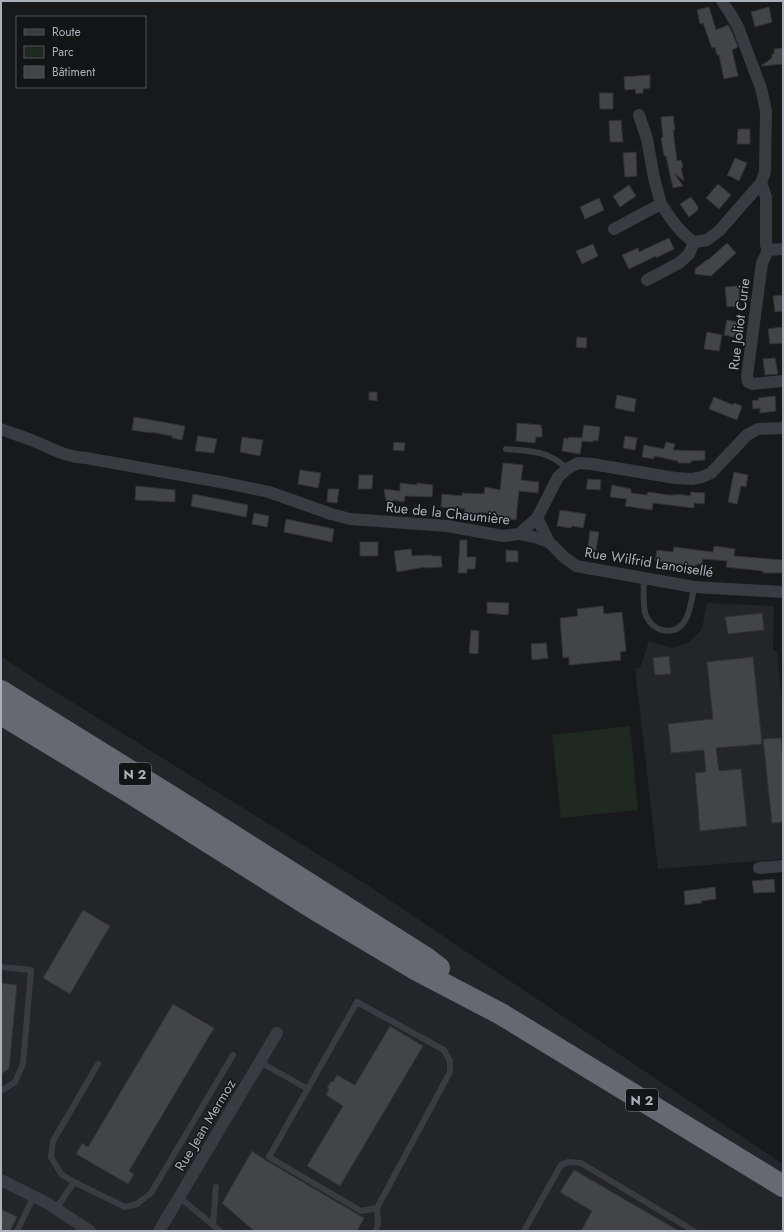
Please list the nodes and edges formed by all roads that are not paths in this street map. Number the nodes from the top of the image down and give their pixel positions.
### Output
1 (722, 1) edge
2 (639, 115) dead end
3 (761, 183) junction
4 (661, 204) junction
5 (614, 229) dead end
6 (694, 242) junction
7 (783, 249) edge
8 (768, 250) junction
9 (647, 280) dead end
10 (783, 381) edge
11 (783, 428) edge
12 (1, 429) edge
13 (506, 449) dead end
14 (567, 469) junction
15 (537, 518) junction
16 (519, 534) junction
17 (549, 542) junction
18 (644, 578) junction
19 (694, 587) junction
20 (783, 592) edge
21 (1, 691) edge
22 (1, 714) edge
23 (783, 866) edge
24 (759, 868) dead end
25 (1, 967) edge
26 (501, 1014) junction
27 (277, 1033) dead end
28 (233, 1055) dead end
29 (260, 1062) junction
30 (98, 1064) dead end
31 (308, 1089) junction
32 (1, 1091) edge
33 (1, 1180) edge
34 (74, 1182) junction
35 (783, 1186) edge
36 (216, 1187) dead end
37 (34, 1196) junction
38 (179, 1197) junction
39 (377, 1208) junction
40 (56, 1209) junction
41 (213, 1225) junction
42 (17, 1231) edge
43 (90, 1231) edge
44 (159, 1231) edge
45 (220, 1231) edge
46 (376, 1231) edge
47 (524, 1231) edge
48 (694, 1231) edge

1 - 3 street
2 - 4 street
3 - 6 street
3 - 8 street
4 - 5 street
4 - 6 street
6 - 9 street
7 - 8 street
8 - 10 street, Rue Joliot Curie
11 - 14 street
12 - 16 street, Rue de la Chaumière
13 - 14 lane
14 - 15 street, Rue de la Chaumière
15 - 16 street, Rue de la Chaumière
15 - 17 street
16 - 17 street, Rue Wilfrid Lanoisellé
17 - 18 street, Rue Wilfrid Lanoisellé
18 - 19 street, Rue Wilfrid Lanoisellé
18 - 19 lane
19 - 20 street, Rue Wilfrid Lanoisellé
21 - 26 highway, N 2
22 - 26 highway, N 2
23 - 24 street
25 - 32 lane
26 - 35 highway, N 2
27 - 29 street, Rue Jean Mermoz
28 - 34 lane
29 - 31 lane
29 - 38 street, Rue Jean Mermoz
30 - 34 lane
31 - 39 lane
31 - 39 lane
33 - 37 street
34 - 40 lane
36 - 41 lane
37 - 40 street
37 - 42 lane
38 - 41 lane
38 - 44 street, Rue Jean Mermoz
39 - 46 lane
40 - 43 street
41 - 45 lane
47 - 48 lane

